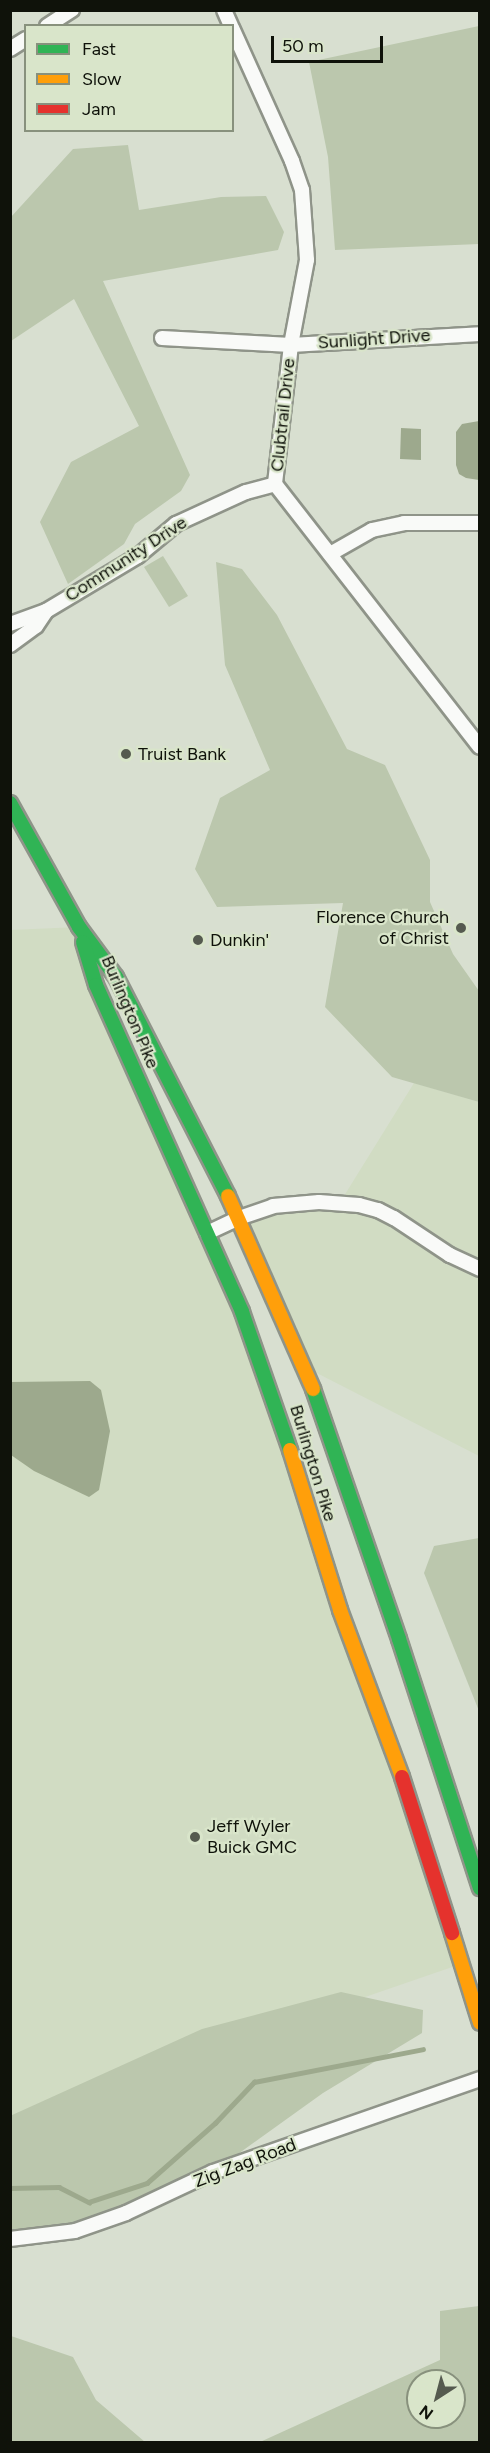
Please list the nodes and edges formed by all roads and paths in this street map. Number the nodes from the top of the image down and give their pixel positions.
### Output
1 (72, 10) edge
2 (224, 10) edge
3 (50, 24) edge
4 (231, 24) edge
5 (234, 31) edge
6 (24, 40) edge
7 (10, 49) edge
8 (480, 334) edge
9 (162, 338) dead end
10 (291, 345) junction
11 (275, 484) junction
12 (480, 524) edge
13 (330, 554) junction
14 (46, 612) junction
15 (10, 624) edge
16 (10, 645) edge
17 (480, 747) edge
18 (10, 803) edge
19 (79, 927) junction
20 (239, 1218) junction
21 (207, 1233) junction
22 (480, 1269) edge
23 (480, 1888) edge
24 (480, 2023) edge
25 (480, 2079) edge
26 (10, 2239) edge

1 - 3 street
2 - 4 street, Clubtrail Drive
5 - 10 street, Clubtrail Drive
6 - 7 street
8 - 10 street, Sunlight Drive
9 - 10 street, Sunlight Drive
10 - 11 street, Clubtrail Drive
11 - 13 street, Clubtrail Drive
11 - 14 street, Community Drive
12 - 13 street
13 - 17 street, Clubtrail Drive
14 - 15 street, Community Drive
14 - 16 street, Community Drive
18 - 19 main road, Burlington Pike
19 - 20 main road, Burlington Pike
19 - 21 main road, Burlington Pike
20 - 21 street
20 - 22 street
20 - 23 main road, Burlington Pike
21 - 24 main road, Burlington Pike
25 - 26 street, Zig Zag Road

